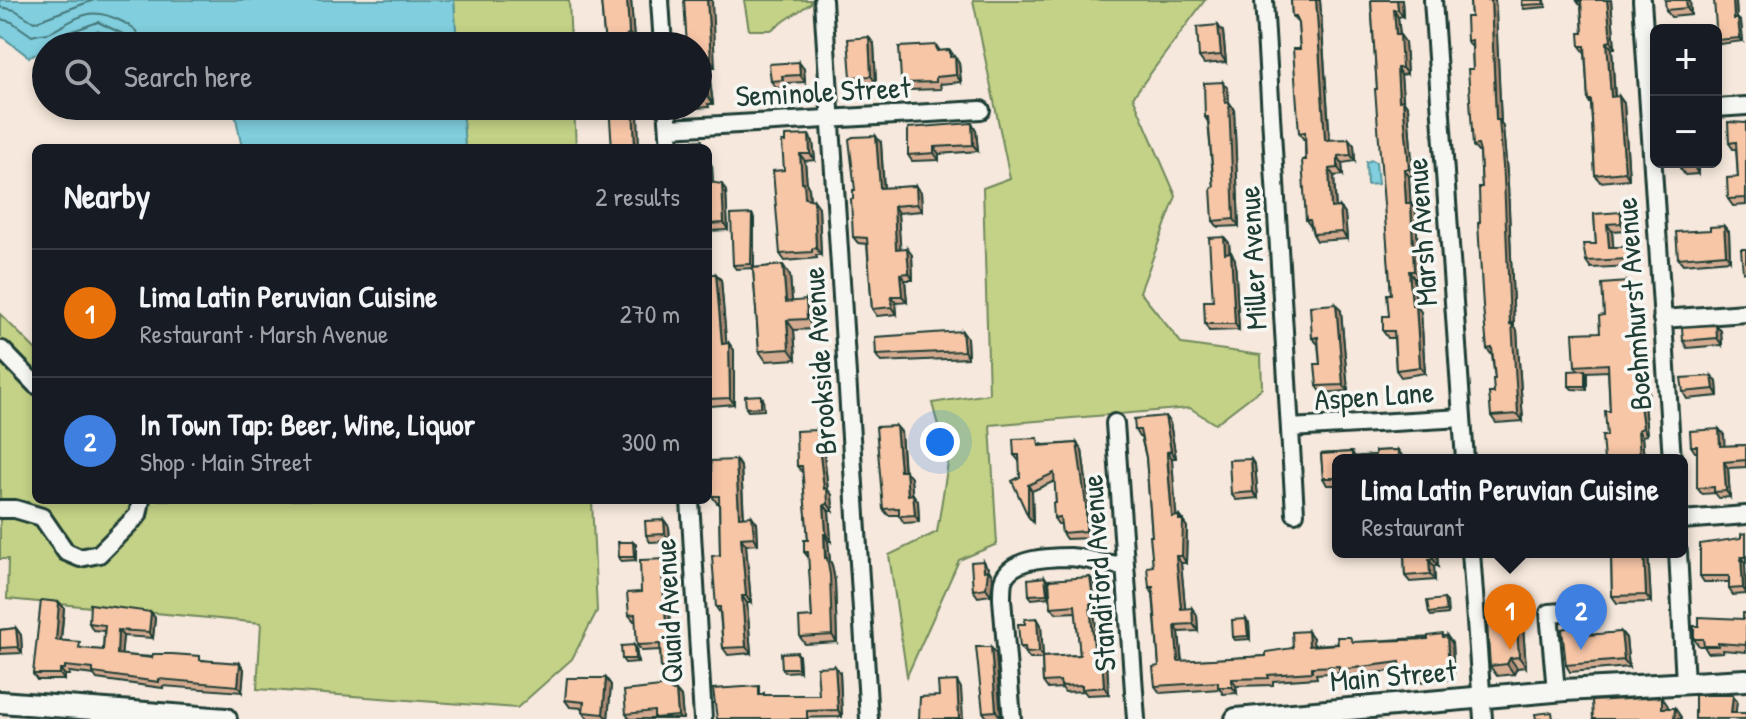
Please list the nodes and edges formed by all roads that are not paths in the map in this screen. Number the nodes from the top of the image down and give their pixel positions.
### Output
1 (660, 0) edge
2 (823, 0) edge
3 (1264, 0) edge
4 (1433, 0) edge
5 (1642, 0) edge
6 (662, 32) edge
7 (1651, 96) edge
8 (1746, 106) edge
9 (1722, 108) edge
10 (981, 110) dead end
11 (831, 118) junction
12 (668, 120) edge
13 (669, 128) junction
14 (670, 144) edge
15 (1655, 168) edge
16 (1746, 313) edge
17 (1662, 319) junction
18 (1, 350) edge
19 (32, 381) edge
20 (1462, 418) junction
21 (1115, 423) dead end
22 (1290, 428) junction
23 (1465, 454) edge
24 (1672, 454) edge
25 (140, 504) edge
26 (690, 504) edge
27 (0, 509) edge
28 (1295, 513) dead end
29 (1746, 515) edge
30 (1688, 520) edge
31 (1471, 558) edge
32 (1678, 558) edge
33 (1125, 565) junction
34 (1576, 611) dead end
35 (1746, 680) edge
36 (1685, 683) junction
37 (1556, 691) junction
38 (1482, 697) junction
39 (0, 702) edge
40 (1310, 716) edge
41 (226, 719) edge
42 (703, 719) edge
43 (869, 719) edge
44 (1012, 719) edge
45 (1136, 719) edge
46 (1236, 719) edge
47 (1483, 719) edge

1 - 6 street
2 - 11 street, Brookside Avenue
3 - 22 street, Miller Avenue
4 - 20 street, Marsh Avenue
5 - 7 street, Boehmhurst Avenue
8 - 9 street
10 - 11 street, Seminole Street
11 - 13 street, Seminole Street
11 - 43 street, Brookside Avenue
12 - 13 street
13 - 14 street
15 - 17 street, Boehmhurst Avenue
16 - 17 street
17 - 24 street, Boehmhurst Avenue
18 - 19 street
20 - 22 street, Aspen Lane
20 - 23 street, Marsh Avenue
21 - 33 street, Standiford Avenue
22 - 28 street, Miller Avenue
25 - 27 street
26 - 42 street, Quaid Avenue
29 - 30 street
31 - 38 street
32 - 36 street
33 - 44 street
33 - 45 street, Standiford Avenue
34 - 37 street
35 - 36 main road, Main Street
36 - 37 main road, Main Street
37 - 38 main road, Main Street
38 - 40 main road, Main Street
38 - 47 street
39 - 41 main road
40 - 46 main road, Main Street

